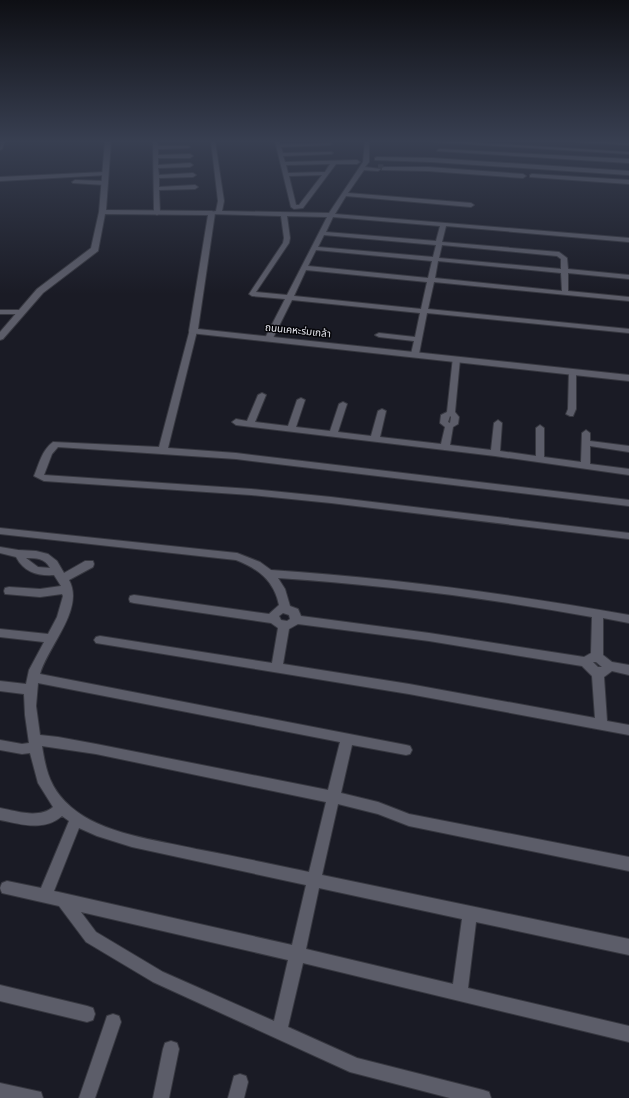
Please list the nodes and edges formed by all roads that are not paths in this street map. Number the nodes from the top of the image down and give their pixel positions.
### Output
1 (104, 192) edge
2 (156, 192) edge
3 (220, 192) edge
4 (290, 192) edge
5 (312, 192) edge
6 (382, 192) edge
7 (344, 194) joint
8 (445, 196) dead end
9 (380, 197) junction
10 (411, 200) junction
11 (442, 202) junction
12 (377, 204) dead end
13 (472, 205) dead end
14 (294, 207) junction
15 (301, 207) junction
16 (409, 207) dead end
17 (441, 209) dead end
18 (102, 212) junction
19 (157, 213) junction
20 (215, 213) junction
21 (284, 214) junction
22 (296, 214) junction
23 (331, 215) junction
24 (443, 225) junction
25 (322, 233) junction
26 (629, 240) edge
27 (438, 242) junction
28 (314, 248) junction
29 (435, 259) junction
30 (304, 268) junction
31 (565, 272) junction
32 (629, 277) edge
33 (430, 280) junction
34 (565, 293) junction
35 (289, 298) junction
36 (629, 299) edge
37 (0, 312) edge
38 (20, 312) junction
39 (424, 312) junction
40 (193, 331) junction
41 (629, 332) edge
42 (1, 335) edge
43 (379, 335) dead end
44 (269, 338) junction
45 (418, 339) junction
46 (415, 354) junction
47 (456, 359) junction
48 (572, 372) junction
49 (629, 378) edge
50 (262, 395) dead end
51 (301, 400) dead end
52 (343, 404) dead end
53 (382, 411) dead end
54 (570, 414) dead end
55 (236, 422) dead end
56 (250, 423) junction
57 (498, 424) dead end
58 (291, 428) junction
59 (540, 428) dead end
60 (333, 433) junction
61 (586, 433) dead end
62 (375, 438) junction
63 (586, 443) junction
64 (445, 447) junction
65 (629, 449) edge
66 (163, 450) junction
67 (495, 453) junction
68 (540, 459) junction
69 (585, 466) junction
70 (629, 472) edge
71 (629, 503) edge
72 (0, 531) edge
73 (629, 536) edge
74 (0, 550) edge
75 (89, 564) dead end
76 (270, 574) junction
77 (62, 579) junction
78 (9, 591) dead end
79 (134, 599) dead end
80 (285, 609) junction
81 (598, 613) junction
82 (274, 619) junction
83 (629, 619) edge
84 (296, 620) junction
85 (284, 626) junction
86 (0, 633) edge
87 (51, 639) junction
88 (100, 640) dead end
89 (597, 657) junction
90 (587, 662) junction
91 (277, 668) junction
92 (603, 669) junction
93 (629, 670) edge
94 (32, 683) junction
95 (0, 686) edge
96 (601, 724) junction
97 (629, 730) edge
98 (347, 738) junction
99 (35, 744) junction
100 (0, 745) edge
101 (406, 750) dead end
102 (333, 797) junction
103 (61, 808) junction
104 (0, 814) edge
105 (76, 820) junction
106 (629, 864) edge
107 (314, 879) junction
108 (7, 888) dead end
109 (45, 896) junction
110 (63, 900) junction
111 (470, 913) junction
112 (629, 946) edge
113 (296, 954) junction
114 (0, 993) edge
115 (460, 993) junction
116 (87, 1014) dead end
117 (113, 1022) dead end
118 (278, 1032) junction
119 (629, 1034) edge
120 (171, 1049) dead end
121 (240, 1082) dead end
122 (0, 1091) edge
123 (35, 1098) edge
124 (86, 1098) edge
125 (161, 1098) edge
126 (236, 1098) edge
127 (483, 1098) edge

1 - 18 street
2 - 19 street
3 - 20 street
4 - 14 street
5 - 15 street
6 - 9 street
7 - 9 street
7 - 23 street
8 - 11 street
9 - 10 street
9 - 12 street
10 - 11 street
10 - 16 street
11 - 13 street
11 - 17 street
14 - 15 street
14 - 22 street
15 - 22 street
18 - 19 street
18 - 38 street
19 - 20 street
20 - 21 street
20 - 40 street
21 - 22 street
21 - 35 street
22 - 23 street
23 - 24 street
23 - 25 street
24 - 26 street
24 - 27 street
25 - 27 street
25 - 28 street
27 - 29 street
27 - 31 street
28 - 29 street
28 - 30 street
29 - 31 street
29 - 33 street
30 - 33 street
30 - 35 street
31 - 32 street
31 - 34 street
33 - 34 street
33 - 39 street
34 - 36 street
35 - 39 street
35 - 44 street
37 - 38 street
38 - 42 street
39 - 41 street
39 - 45 street
40 - 44 street, ถนนเคหะร่มเกล้า
40 - 66 street
43 - 45 street
44 - 46 street, ถนนเคหะร่มเกล้า
45 - 46 street
46 - 47 street, ถนนเคหะร่มเกล้า
47 - 48 street, ถนนเคหะร่มเกล้า
47 - 64 street
48 - 49 street, ถนนเคหะร่มเกล้า
48 - 54 street
50 - 56 street
51 - 58 street
52 - 60 street
53 - 62 street
55 - 56 street
56 - 58 street
57 - 67 street
58 - 60 street
59 - 68 street
60 - 62 street
61 - 63 street
62 - 64 street
63 - 65 street
63 - 69 street
64 - 67 street
66 - 71 street
66 - 73 street
67 - 68 street
68 - 69 street
69 - 70 street
72 - 76 street
74 - 77 street
75 - 77 street
76 - 80 street
76 - 81 street
77 - 78 street
77 - 87 street
79 - 82 street
80 - 82 street
80 - 84 street
81 - 83 street
81 - 89 street
82 - 85 street
84 - 85 street
84 - 90 street
85 - 91 street
86 - 87 street
87 - 94 street
88 - 91 street
89 - 90 street
89 - 92 street
90 - 92 street
91 - 96 street
92 - 93 street
92 - 96 street
94 - 95 street
94 - 98 street
94 - 99 street
96 - 97 street
98 - 101 street
98 - 102 street
99 - 100 street
99 - 102 street
99 - 103 street
102 - 106 street
102 - 107 street
103 - 104 street
103 - 105 street
105 - 107 street
105 - 109 street
107 - 111 street
107 - 113 street
108 - 109 street
109 - 110 street
110 - 113 street
110 - 118 street
111 - 112 street
111 - 115 street
113 - 115 street
113 - 118 street
114 - 116 street
115 - 119 street
117 - 124 street
118 - 127 street
120 - 125 street
121 - 126 street
122 - 123 street

